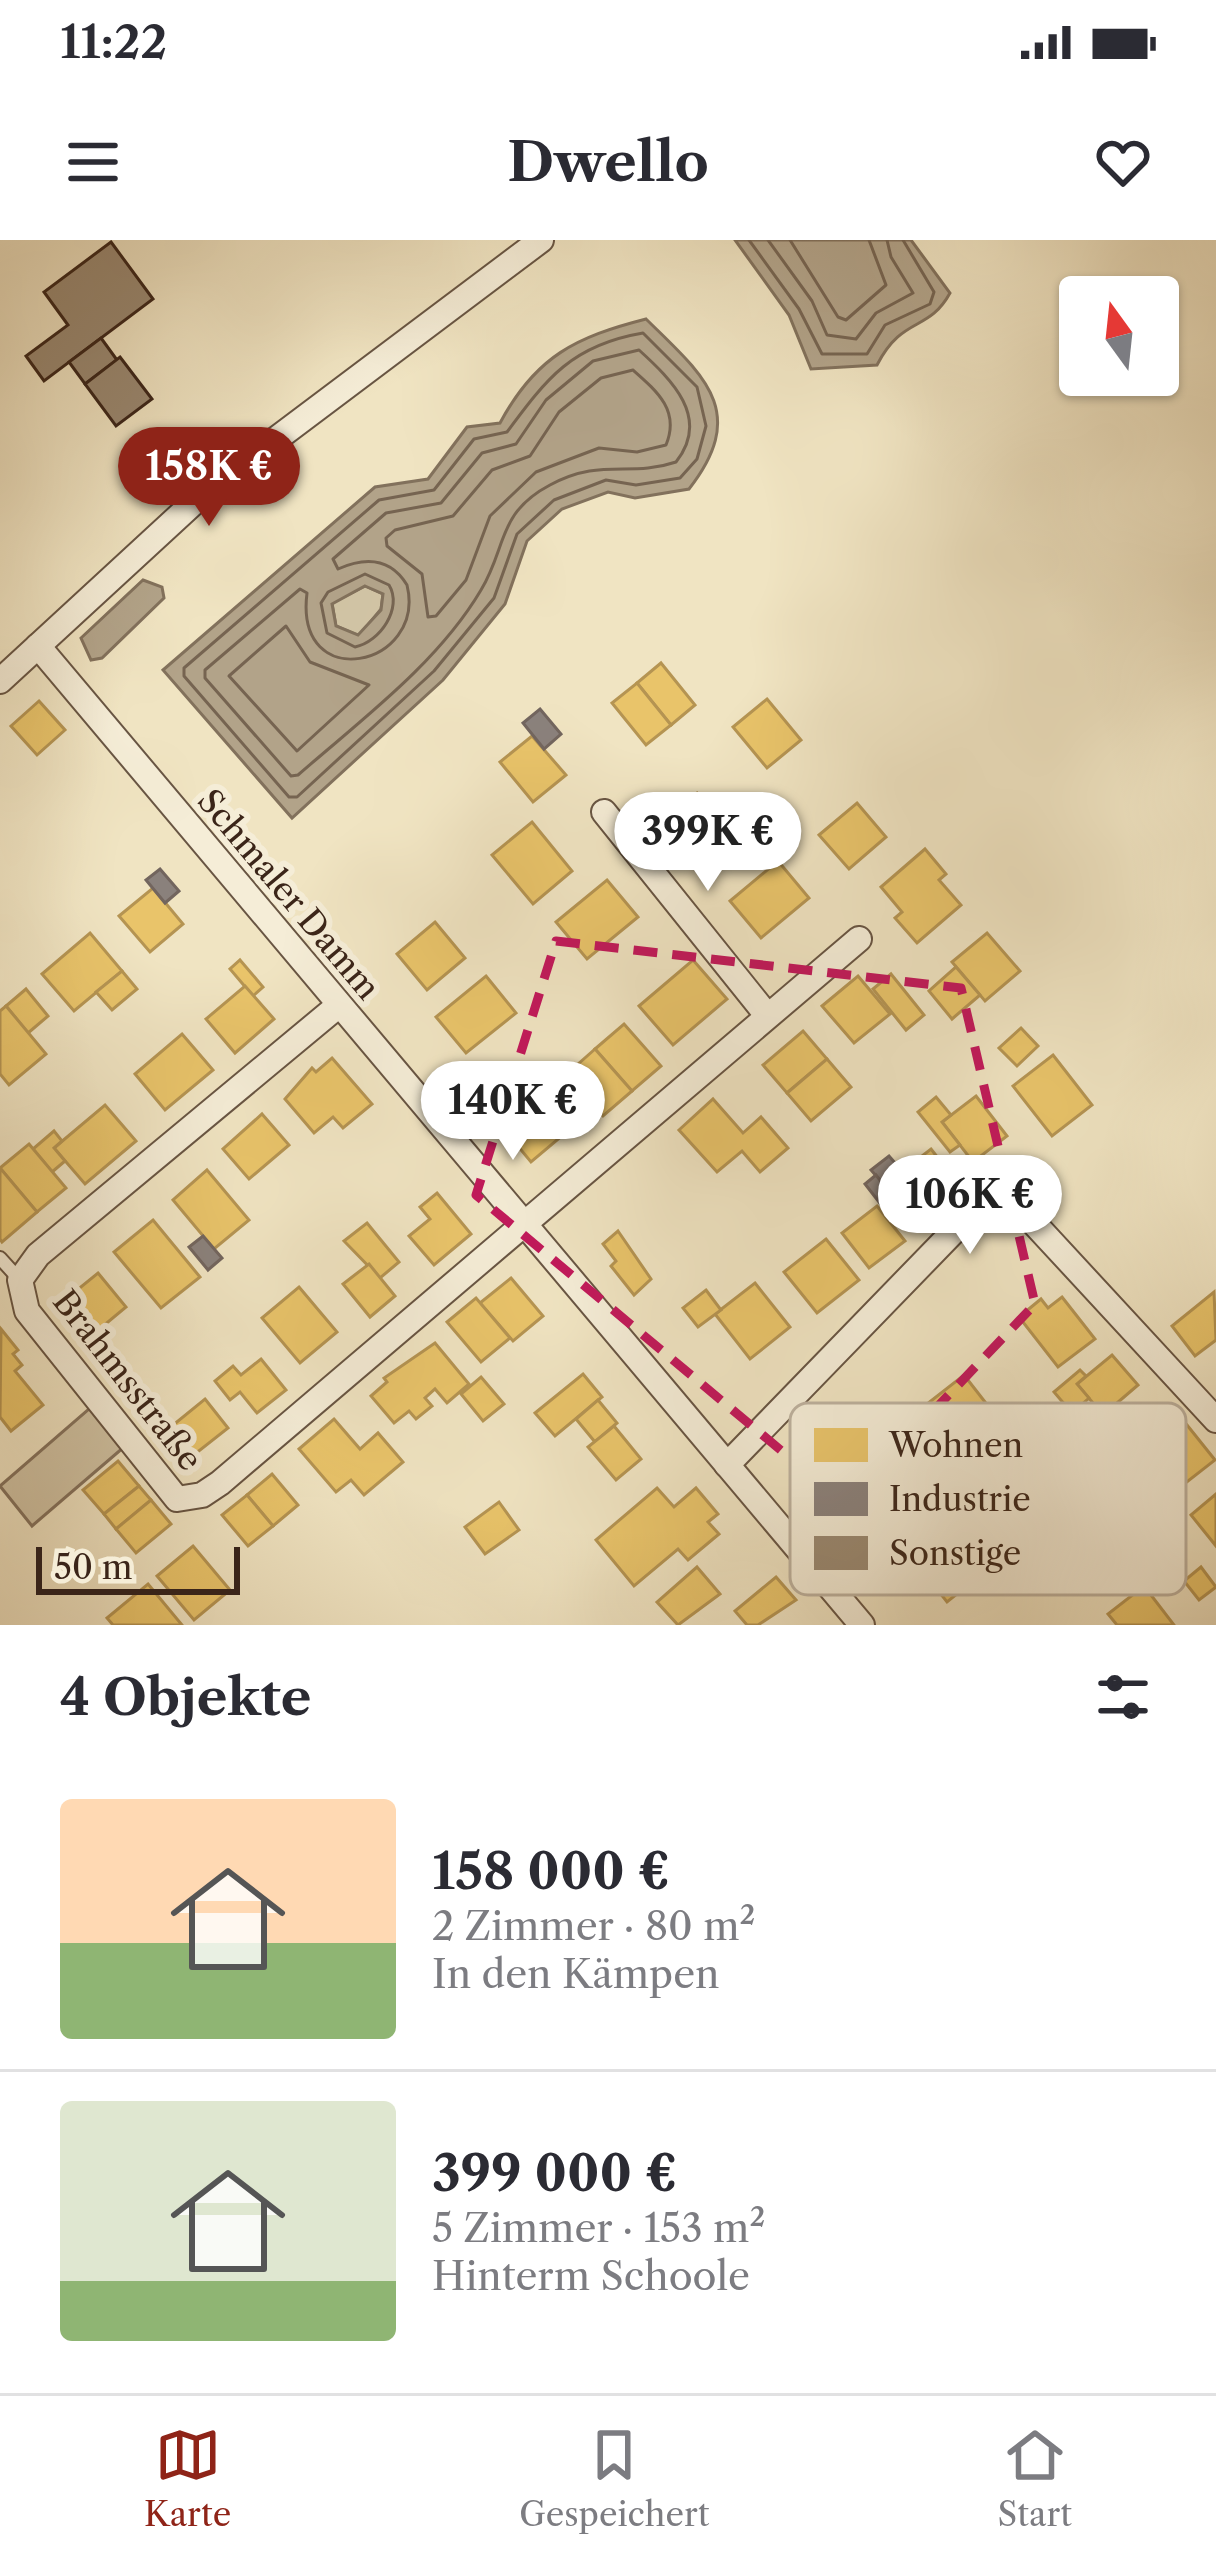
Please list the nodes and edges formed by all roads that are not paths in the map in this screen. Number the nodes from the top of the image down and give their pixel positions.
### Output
1 (541, 240) edge
2 (38, 646) junction
3 (0, 681) edge
4 (604, 812) dead end
5 (859, 939) dead end
6 (339, 1005) junction
7 (766, 1014) junction
8 (524, 1223) junction
9 (0, 1258) edge
10 (20, 1280) junction
11 (1216, 1420) edge
12 (727, 1465) junction
13 (790, 1540) edge
14 (836, 1595) edge
15 (842, 1595) edge
16 (839, 1598) junction
17 (862, 1625) edge

1 - 2 street
2 - 3 street
2 - 6 street, Schmaler Damm
4 - 7 street
5 - 7 street
6 - 8 street, Schmaler Damm
6 - 10 street, Brahmsstraße
7 - 8 street
8 - 10 street, Brahmsstraße
8 - 12 street, Schmaler Damm
9 - 10 lane
11 - 12 street
12 - 13 street, Schmaler Damm
14 - 16 street, Schmaler Damm
15 - 16 lane
16 - 17 street, Schmaler Damm

